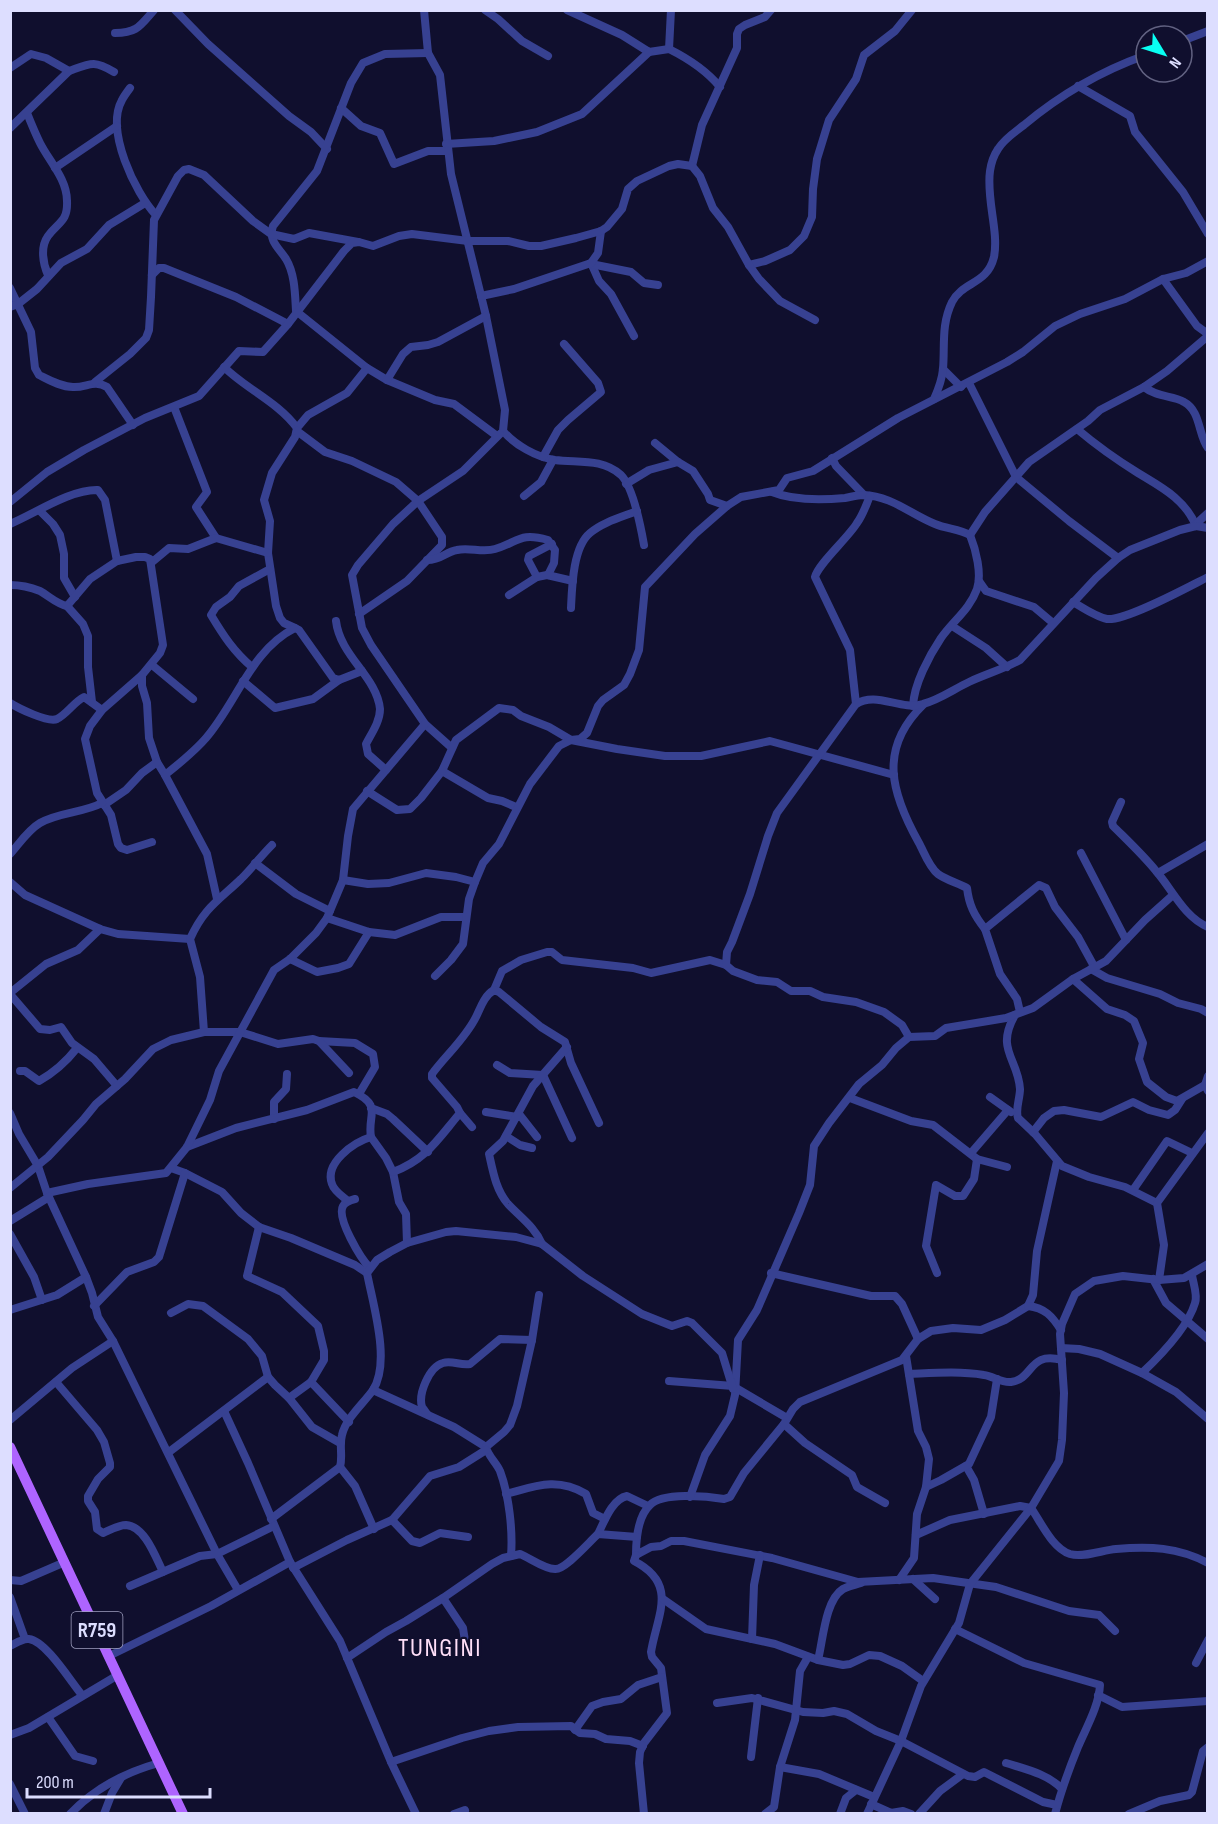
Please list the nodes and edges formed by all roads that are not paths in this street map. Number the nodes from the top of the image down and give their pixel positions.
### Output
1 (154, 10) edge
2 (175, 10) edge
3 (424, 10) edge
4 (485, 10) edge
5 (567, 10) edge
6 (671, 10) edge
7 (771, 10) edge
8 (912, 10) edge
9 (115, 33) dead end
10 (669, 49) junction
11 (650, 52) junction
12 (428, 53) junction
13 (548, 56) dead end
14 (1134, 60) edge
15 (10, 68) edge
16 (69, 71) junction
17 (114, 72) dead end
18 (1078, 86) junction
19 (720, 87) junction
20 (130, 88) dead end
21 (341, 108) junction
22 (27, 113) junction
23 (117, 126) junction
24 (10, 128) edge
25 (447, 147) junction
26 (327, 149) junction
27 (692, 166) junction
28 (55, 168) junction
29 (145, 203) junction
30 (156, 215) junction
31 (601, 231) junction
32 (271, 234) junction
33 (1208, 234) edge
34 (468, 241) junction
35 (359, 242) junction
36 (1208, 261) edge
37 (591, 263) junction
38 (748, 265) junction
39 (152, 275) junction
40 (48, 276) junction
41 (1163, 279) junction
42 (658, 285) dead end
43 (10, 288) edge
44 (481, 296) junction
45 (14, 305) edge
46 (296, 311) junction
47 (486, 316) junction
48 (815, 320) dead end
49 (288, 324) junction
50 (1208, 335) edge
51 (634, 336) dead end
52 (564, 344) dead end
53 (224, 367) junction
54 (367, 368) junction
55 (943, 369) junction
56 (387, 380) junction
57 (95, 382) junction
58 (965, 385) junction
59 (1144, 387) junction
60 (934, 399) junction
61 (174, 406) junction
62 (133, 425) junction
63 (297, 429) junction
64 (1077, 429) junction
65 (500, 434) junction
66 (655, 443) dead end
67 (1208, 448) edge
68 (543, 457) junction
69 (832, 458) junction
70 (553, 460) junction
71 (678, 462) junction
72 (1008, 462) junction
73 (1029, 462) junction
74 (1016, 477) junction
75 (626, 484) junction
76 (772, 492) junction
77 (524, 496) dead end
78 (867, 496) junction
79 (418, 501) junction
80 (10, 502) edge
81 (728, 506) junction
82 (40, 511) junction
83 (637, 511) junction
84 (1208, 513) edge
85 (10, 524) edge
86 (1196, 525) junction
87 (1208, 528) edge
88 (970, 535) junction
89 (216, 538) junction
90 (552, 544) junction
91 (644, 545) dead end
92 (268, 553) junction
93 (1118, 558) junction
94 (427, 560) junction
95 (117, 561) junction
96 (151, 563) junction
97 (270, 569) junction
98 (548, 575) junction
99 (537, 577) junction
100 (1208, 577) edge
101 (573, 581) junction
102 (979, 581) junction
103 (10, 585) edge
104 (509, 595) dead end
105 (75, 597) junction
106 (1073, 602) junction
107 (67, 606) junction
108 (571, 608) dead end
109 (359, 614) junction
110 (336, 621) dead end
111 (1053, 623) junction
112 (952, 626) junction
113 (296, 628) junction
114 (152, 665) junction
115 (252, 667) junction
116 (1007, 668) junction
117 (362, 671) junction
118 (142, 675) junction
119 (339, 680) junction
120 (243, 681) junction
121 (193, 699) dead end
122 (92, 702) junction
123 (10, 703) edge
124 (856, 704) junction
125 (923, 705) junction
126 (913, 706) junction
127 (102, 710) junction
128 (425, 724) junction
129 (571, 740) junction
130 (452, 748) junction
131 (819, 753) junction
132 (157, 762) junction
133 (386, 770) junction
134 (442, 771) junction
135 (165, 775) junction
136 (894, 775) junction
137 (367, 791) junction
138 (1121, 802) dead end
139 (103, 804) junction
140 (516, 807) junction
141 (152, 842) dead end
142 (272, 844) dead end
143 (1208, 844) edge
144 (1081, 853) dead end
145 (10, 854) edge
146 (255, 863) junction
147 (1158, 873) junction
148 (343, 880) junction
149 (10, 882) edge
150 (475, 882) junction
151 (1173, 895) junction
152 (217, 899) junction
153 (329, 914) junction
154 (465, 917) junction
155 (1208, 927) edge
156 (100, 929) junction
157 (985, 929) junction
158 (369, 932) junction
159 (190, 939) junction
160 (1126, 940) junction
161 (290, 959) junction
162 (726, 965) junction
163 (1093, 969) junction
164 (435, 976) dead end
165 (1073, 979) junction
166 (494, 990) junction
167 (10, 994) edge
168 (1208, 1013) edge
169 (1018, 1014) junction
170 (204, 1032) junction
171 (240, 1032) junction
172 (909, 1036) junction
173 (319, 1041) junction
174 (567, 1047) junction
175 (77, 1048) junction
176 (497, 1065) dead end
177 (20, 1071) dead end
178 (349, 1073) dead end
179 (287, 1074) dead end
180 (543, 1075) junction
181 (1207, 1084) edge
182 (117, 1086) junction
183 (359, 1094) junction
184 (990, 1097) dead end
185 (850, 1098) junction
186 (1182, 1099) junction
187 (371, 1108) junction
188 (1008, 1110) junction
189 (486, 1112) dead end
190 (10, 1113) edge
191 (460, 1113) junction
192 (518, 1115) junction
193 (1018, 1118) junction
194 (274, 1119) junction
195 (599, 1123) dead end
196 (472, 1127) dead end
197 (1033, 1132) junction
198 (1208, 1133) edge
199 (506, 1136) junction
200 (371, 1137) junction
201 (537, 1137) dead end
202 (572, 1138) dead end
203 (187, 1147) junction
204 (532, 1148) dead end
205 (428, 1152) junction
206 (1192, 1153) junction
207 (974, 1156) junction
208 (1057, 1161) junction
209 (38, 1166) junction
210 (1007, 1167) dead end
211 (171, 1168) junction
212 (393, 1172) junction
213 (185, 1173) junction
214 (10, 1188) edge
215 (1133, 1190) junction
216 (48, 1195) junction
217 (1158, 1203) junction
218 (10, 1221) edge
219 (259, 1227) junction
220 (10, 1234) edge
221 (407, 1243) junction
222 (542, 1244) junction
223 (1208, 1264) edge
224 (368, 1271) junction
225 (771, 1273) junction
226 (937, 1273) dead end
227 (1192, 1275) junction
228 (86, 1277) junction
229 (1156, 1279) junction
230 (1034, 1288) junction
231 (539, 1294) dead end
232 (42, 1300) junction
233 (94, 1305) junction
234 (1028, 1306) junction
235 (1069, 1306) junction
236 (1041, 1309) junction
237 (10, 1310) edge
238 (171, 1313) dead end
239 (1053, 1317) junction
240 (1187, 1320) junction
241 (1061, 1330) junction
242 (918, 1339) junction
243 (1208, 1339) edge
244 (532, 1340) junction
245 (113, 1341) junction
246 (1061, 1348) junction
247 (906, 1356) junction
248 (1062, 1360) junction
249 (1142, 1373) junction
250 (909, 1374) junction
251 (268, 1377) junction
252 (997, 1379) junction
253 (669, 1381) dead end
254 (56, 1382) junction
255 (311, 1382) junction
256 (373, 1389) junction
257 (734, 1390) junction
258 (289, 1398) junction
259 (224, 1411) junction
260 (428, 1414) junction
261 (1208, 1419) edge
262 (10, 1420) edge
263 (785, 1421) junction
264 (348, 1422) junction
265 (340, 1443) junction
266 (10, 1447) edge
267 (486, 1449) junction
268 (169, 1452) junction
269 (966, 1466) junction
270 (340, 1467) junction
271 (926, 1486) junction
272 (506, 1494) junction
273 (690, 1497) junction
274 (885, 1503) dead end
275 (648, 1506) junction
276 (1031, 1508) junction
277 (984, 1514) junction
278 (605, 1518) junction
279 (392, 1520) junction
280 (273, 1523) junction
281 (374, 1529) junction
282 (598, 1534) junction
283 (916, 1535) junction
284 (637, 1537) junction
285 (468, 1538) dead end
286 (640, 1553) junction
287 (218, 1554) junction
288 (760, 1555) junction
289 (511, 1556) junction
290 (65, 1562) junction
291 (1208, 1563) edge
292 (291, 1565) junction
293 (163, 1572) junction
294 (913, 1579) junction
295 (10, 1580) edge
296 (899, 1580) junction
297 (865, 1582) junction
298 (970, 1584) junction
299 (130, 1586) dead end
300 (238, 1590) junction
301 (10, 1597) edge
302 (443, 1598) junction
303 (663, 1599) junction
304 (935, 1599) dead end
305 (955, 1629) junction
306 (1115, 1631) dead end
307 (25, 1639) junction
308 (752, 1639) junction
309 (1208, 1640) edge
310 (10, 1646) edge
311 (468, 1647) dead end
312 (109, 1656) junction
313 (808, 1657) junction
314 (347, 1658) junction
315 (818, 1660) junction
316 (1196, 1663) dead end
317 (118, 1675) junction
318 (662, 1677) junction
319 (923, 1681) junction
320 (82, 1695) junction
321 (1098, 1695) junction
322 (758, 1698) junction
323 (1208, 1701) edge
324 (717, 1702) dead end
325 (795, 1710) junction
326 (48, 1717) junction
327 (575, 1730) junction
328 (10, 1736) edge
329 (901, 1741) junction
330 (642, 1746) junction
331 (1208, 1748) edge
332 (751, 1757) dead end
333 (93, 1761) dead end
334 (391, 1762) junction
335 (159, 1763) junction
336 (1006, 1763) dead end
337 (780, 1767) junction
338 (963, 1774) junction
339 (122, 1777) junction
340 (10, 1784) edge
341 (1058, 1786) junction
342 (856, 1790) junction
343 (872, 1801) junction
344 (465, 1809) dead end
345 (1056, 1809) edge
346 (25, 1814) edge
347 (70, 1814) edge
348 (104, 1814) edge
349 (183, 1814) edge
350 (416, 1814) edge
351 (454, 1814) edge
352 (644, 1814) edge
353 (765, 1814) edge
354 (840, 1814) edge
355 (867, 1814) edge
356 (911, 1814) edge
357 (919, 1814) edge
358 (1129, 1814) edge

1 - 9 street
2 - 26 street
3 - 12 street
4 - 13 street
5 - 11 street
6 - 10 street
7 - 19 street
8 - 38 street
10 - 11 street
10 - 19 street
11 - 25 street
12 - 21 street
12 - 25 street
14 - 18 street
15 - 16 street
16 - 17 street
16 - 22 street
18 - 33 street
18 - 55 street
19 - 27 street
20 - 23 street
21 - 25 street
21 - 26 street
22 - 24 street
22 - 28 street
23 - 28 street
23 - 29 street
25 - 34 street
26 - 32 street
27 - 31 street
27 - 38 street
28 - 40 street
29 - 30 street
29 - 40 street
30 - 32 street
30 - 39 street
31 - 34 street
31 - 37 street
32 - 35 street
32 - 46 street
34 - 35 street
34 - 44 street
35 - 46 street
36 - 41 street
37 - 42 street
37 - 44 street
37 - 51 street
38 - 48 street
39 - 49 street
39 - 57 street
40 - 45 street
41 - 50 street
41 - 58 street
43 - 45 street
44 - 47 street
45 - 57 street
46 - 49 street
46 - 54 street
47 - 56 street
47 - 65 street
49 - 53 street
50 - 59 street
52 - 68 street
53 - 61 street
53 - 63 street
54 - 56 street
54 - 63 street
55 - 58 street
55 - 60 street
56 - 65 street
57 - 62 street
58 - 60 street
58 - 72 street
59 - 64 street
59 - 67 street
60 - 69 street
61 - 62 street
61 - 89 street
62 - 80 street
63 - 79 street
63 - 92 street
64 - 73 street
64 - 86 street
65 - 68 street
65 - 79 street
66 - 71 street
68 - 70 street
69 - 76 street
69 - 78 street
70 - 75 street
70 - 77 street
71 - 75 street
71 - 81 street
72 - 73 street
72 - 74 street
73 - 74 street
74 - 88 street
74 - 93 street
75 - 83 street
76 - 78 street
76 - 81 street
78 - 88 street
78 - 124 street
79 - 94 street
79 - 109 street
81 - 129 street
82 - 85 street
82 - 95 street
82 - 105 street
83 - 91 street
83 - 101 street
84 - 86 street
86 - 87 street
86 - 93 street
88 - 102 street
89 - 92 street
89 - 96 street
90 - 94 street
90 - 98 street
90 - 99 street
92 - 97 street
93 - 106 street
94 - 109 street
95 - 96 street
95 - 105 street
96 - 114 street
97 - 113 street
97 - 115 street
98 - 99 street
98 - 101 street
99 - 104 street
100 - 106 street
101 - 108 street
102 - 111 street
102 - 112 street
103 - 107 street
105 - 107 street
106 - 111 street
107 - 122 street
109 - 128 street
110 - 117 street
111 - 116 street
112 - 116 street
112 - 126 street
113 - 115 street
113 - 119 street
114 - 118 street
114 - 121 street
115 - 120 street
116 - 125 street
117 - 119 street
117 - 133 street
118 - 127 street
118 - 132 street
119 - 120 street
120 - 135 street
122 - 123 street
122 - 127 street
124 - 126 street
124 - 131 street
125 - 126 street
125 - 136 street
127 - 139 street
128 - 130 street
128 - 133 street
129 - 130 street
129 - 131 street
129 - 140 street
130 - 134 street
131 - 136 street
131 - 162 street
132 - 135 street
132 - 139 street
133 - 137 street
134 - 137 street
134 - 140 street
135 - 152 street
136 - 157 street
137 - 148 street
138 - 147 street
139 - 141 street
139 - 145 street
140 - 150 street
142 - 146 street
143 - 147 street
144 - 160 street
146 - 152 street
146 - 153 street
147 - 151 street
148 - 150 street
148 - 153 street
149 - 156 street
150 - 154 street
151 - 155 street
151 - 160 street
152 - 159 street
153 - 158 street
153 - 161 street
154 - 158 street
154 - 164 street
156 - 159 street
156 - 167 street
157 - 163 street
157 - 169 street
158 - 161 street
159 - 170 street
160 - 163 street
161 - 171 street
162 - 166 street
162 - 172 street
163 - 165 street
163 - 168 street
165 - 169 street
165 - 186 street
166 - 174 street
166 - 191 street
167 - 175 street
169 - 172 street
169 - 193 street
170 - 171 street
170 - 182 street
171 - 173 street
171 - 203 street
172 - 185 street
173 - 178 street
173 - 183 street
174 - 180 street
174 - 195 street
175 - 177 street
175 - 182 street
176 - 180 street
179 - 194 street
180 - 192 street
180 - 202 street
181 - 186 street
182 - 209 street
183 - 187 street
183 - 194 street
184 - 188 street
185 - 207 street
185 - 225 street
186 - 197 street
187 - 200 street
187 - 205 street
188 - 193 street
188 - 207 street
189 - 192 street
190 - 209 street
191 - 196 street
191 - 205 street
192 - 199 street
192 - 201 street
193 - 197 street
194 - 203 street
197 - 208 street
198 - 206 street
199 - 204 street
199 - 222 street
200 - 212 street
200 - 224 street
203 - 211 street
205 - 212 street
206 - 215 street
206 - 217 street
207 - 210 street
207 - 226 street
208 - 215 street
208 - 230 street
209 - 214 street
209 - 216 street
211 - 213 street
211 - 216 street
212 - 221 street
213 - 219 street
213 - 233 street
215 - 217 street
216 - 218 street
216 - 228 street
217 - 229 street
219 - 224 street
219 - 255 street
220 - 232 street
221 - 222 street
221 - 224 street
222 - 257 street
223 - 227 street
224 - 256 street
225 - 242 street
225 - 257 street
227 - 229 street
227 - 240 street
228 - 232 street
228 - 233 street
229 - 235 street
229 - 240 street
230 - 234 street
230 - 236 street
231 - 244 street
232 - 237 street
233 - 245 street
234 - 236 street
234 - 242 street
235 - 239 street
235 - 241 street
236 - 239 street
238 - 251 street
239 - 241 street
240 - 243 street
240 - 249 street
241 - 246 street
242 - 247 street
244 - 260 street
244 - 267 street
245 - 254 street
245 - 268 street
246 - 248 street
246 - 249 street
247 - 250 street
247 - 263 street
248 - 252 street
248 - 276 street
249 - 261 street
250 - 252 street
250 - 271 street
251 - 258 street
251 - 259 street
252 - 269 street
253 - 257 street
254 - 262 street
254 - 293 street
255 - 258 street
255 - 264 street
256 - 260 street
256 - 264 street
257 - 263 street
257 - 273 street
258 - 265 street
259 - 268 street
259 - 280 street
260 - 267 street
263 - 273 street
263 - 274 street
264 - 265 street
265 - 270 street
266 - 290 main road, R759
267 - 272 street
267 - 279 street
268 - 287 street
269 - 271 street
269 - 277 street
270 - 280 street
270 - 281 street
271 - 283 street
272 - 278 street
272 - 289 street
273 - 275 street
275 - 278 street
275 - 284 street
276 - 277 street
276 - 291 street
276 - 298 street
277 - 283 street
278 - 282 street
279 - 281 street
279 - 285 street
280 - 287 street
280 - 292 street
281 - 292 street
282 - 284 street
282 - 289 street
283 - 296 street
284 - 286 street
286 - 288 street
286 - 303 street
287 - 293 street
287 - 300 street
288 - 297 street
288 - 308 street
289 - 302 street
290 - 295 street
290 - 312 main road, R759
292 - 300 street
292 - 314 street
293 - 299 street
294 - 296 street
294 - 298 street
294 - 304 street
296 - 297 street
297 - 315 street
298 - 305 street
298 - 306 street
300 - 312 street
301 - 307 street
302 - 311 street
302 - 314 street
303 - 308 street
303 - 318 street
305 - 319 street
305 - 321 street
307 - 310 street
307 - 320 street
308 - 313 street
309 - 316 street
312 - 317 main road, R759
313 - 315 street
313 - 325 street
314 - 334 street
315 - 319 street
317 - 320 street
317 - 335 main road, R759
318 - 327 street
318 - 330 street
319 - 329 street
320 - 326 street
321 - 323 street
321 - 341 street
322 - 324 street
322 - 325 street
322 - 332 street
325 - 329 street
325 - 337 street
326 - 328 street
326 - 333 street
327 - 330 street
327 - 334 street
329 - 338 street
329 - 343 street
330 - 352 street
331 - 358 street
334 - 350 street
335 - 339 street
335 - 349 main road, R759
336 - 341 street
337 - 342 street
337 - 353 street
338 - 345 street
338 - 357 street
339 - 347 street
339 - 348 street
340 - 346 street
341 - 345 street
342 - 343 street
342 - 354 street
343 - 355 street
343 - 356 street
344 - 351 street

